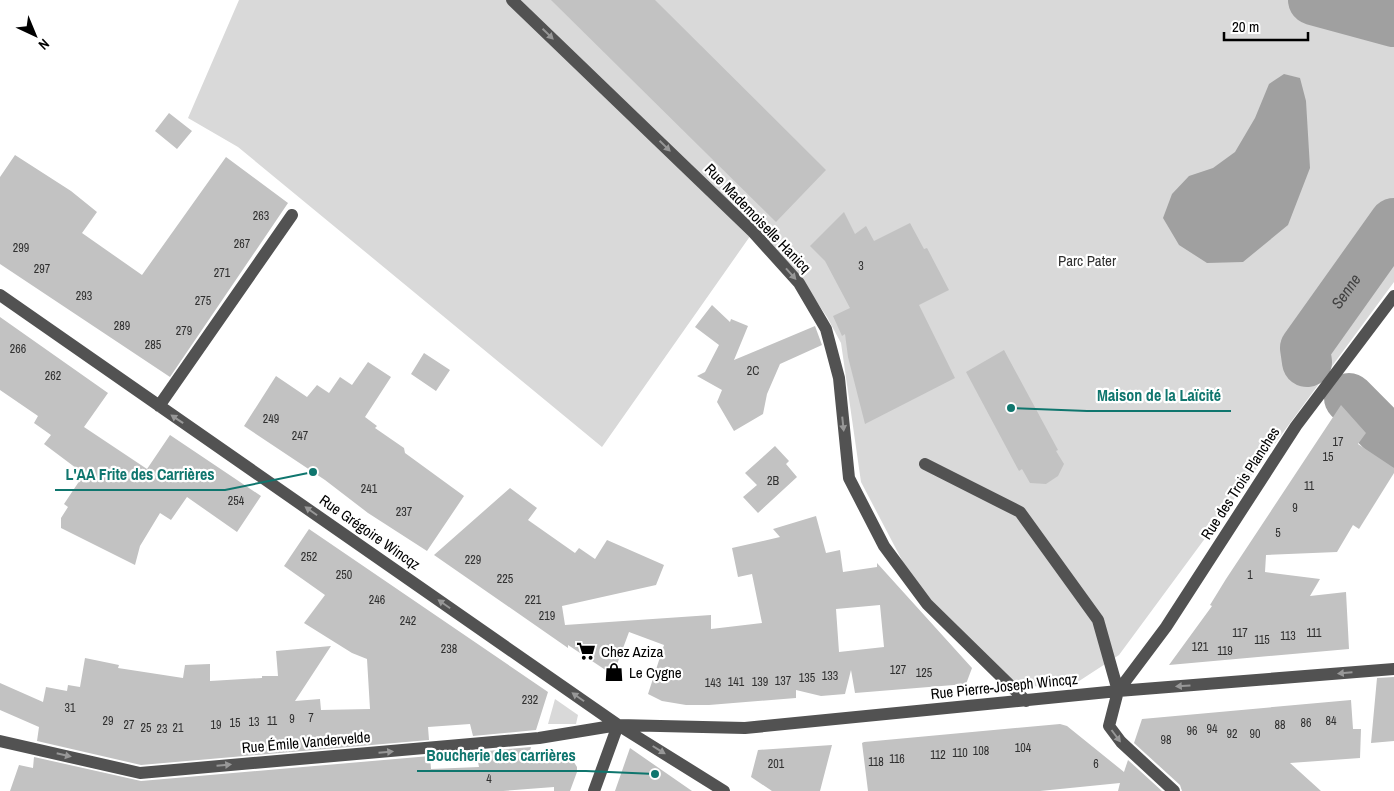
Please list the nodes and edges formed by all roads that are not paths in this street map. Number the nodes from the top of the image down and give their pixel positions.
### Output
1 (512, 0) edge
2 (292, 215) dead end
3 (0, 295) edge
4 (1394, 296) edge
5 (159, 406) junction
6 (925, 464) dead end
7 (1394, 669) edge
8 (1118, 691) junction
9 (1026, 701) junction
10 (618, 725) junction
11 (0, 741) edge
12 (594, 791) edge
13 (724, 791) edge
14 (1174, 791) edge

1 -> 9 street, Rue Mademoiselle Hanicq
2 - 5 street
3 - 5 street, Rue Grégoire Wincqz
4 - 8 street, Rue des Trois Planches
10 -> 5 street, Rue Grégoire Wincqz
6 - 8 street
7 -> 8 street, Rue Pierre-Joseph Wincqz
8 - 9 street, Rue Pierre-Joseph Wincqz
8 -> 14 street
9 - 10 street, Rue Pierre-Joseph Wincqz
11 -> 10 street, Rue Émile Vandervelde
10 - 12 street
10 -> 13 street, Rue Grégoire Wincqz

